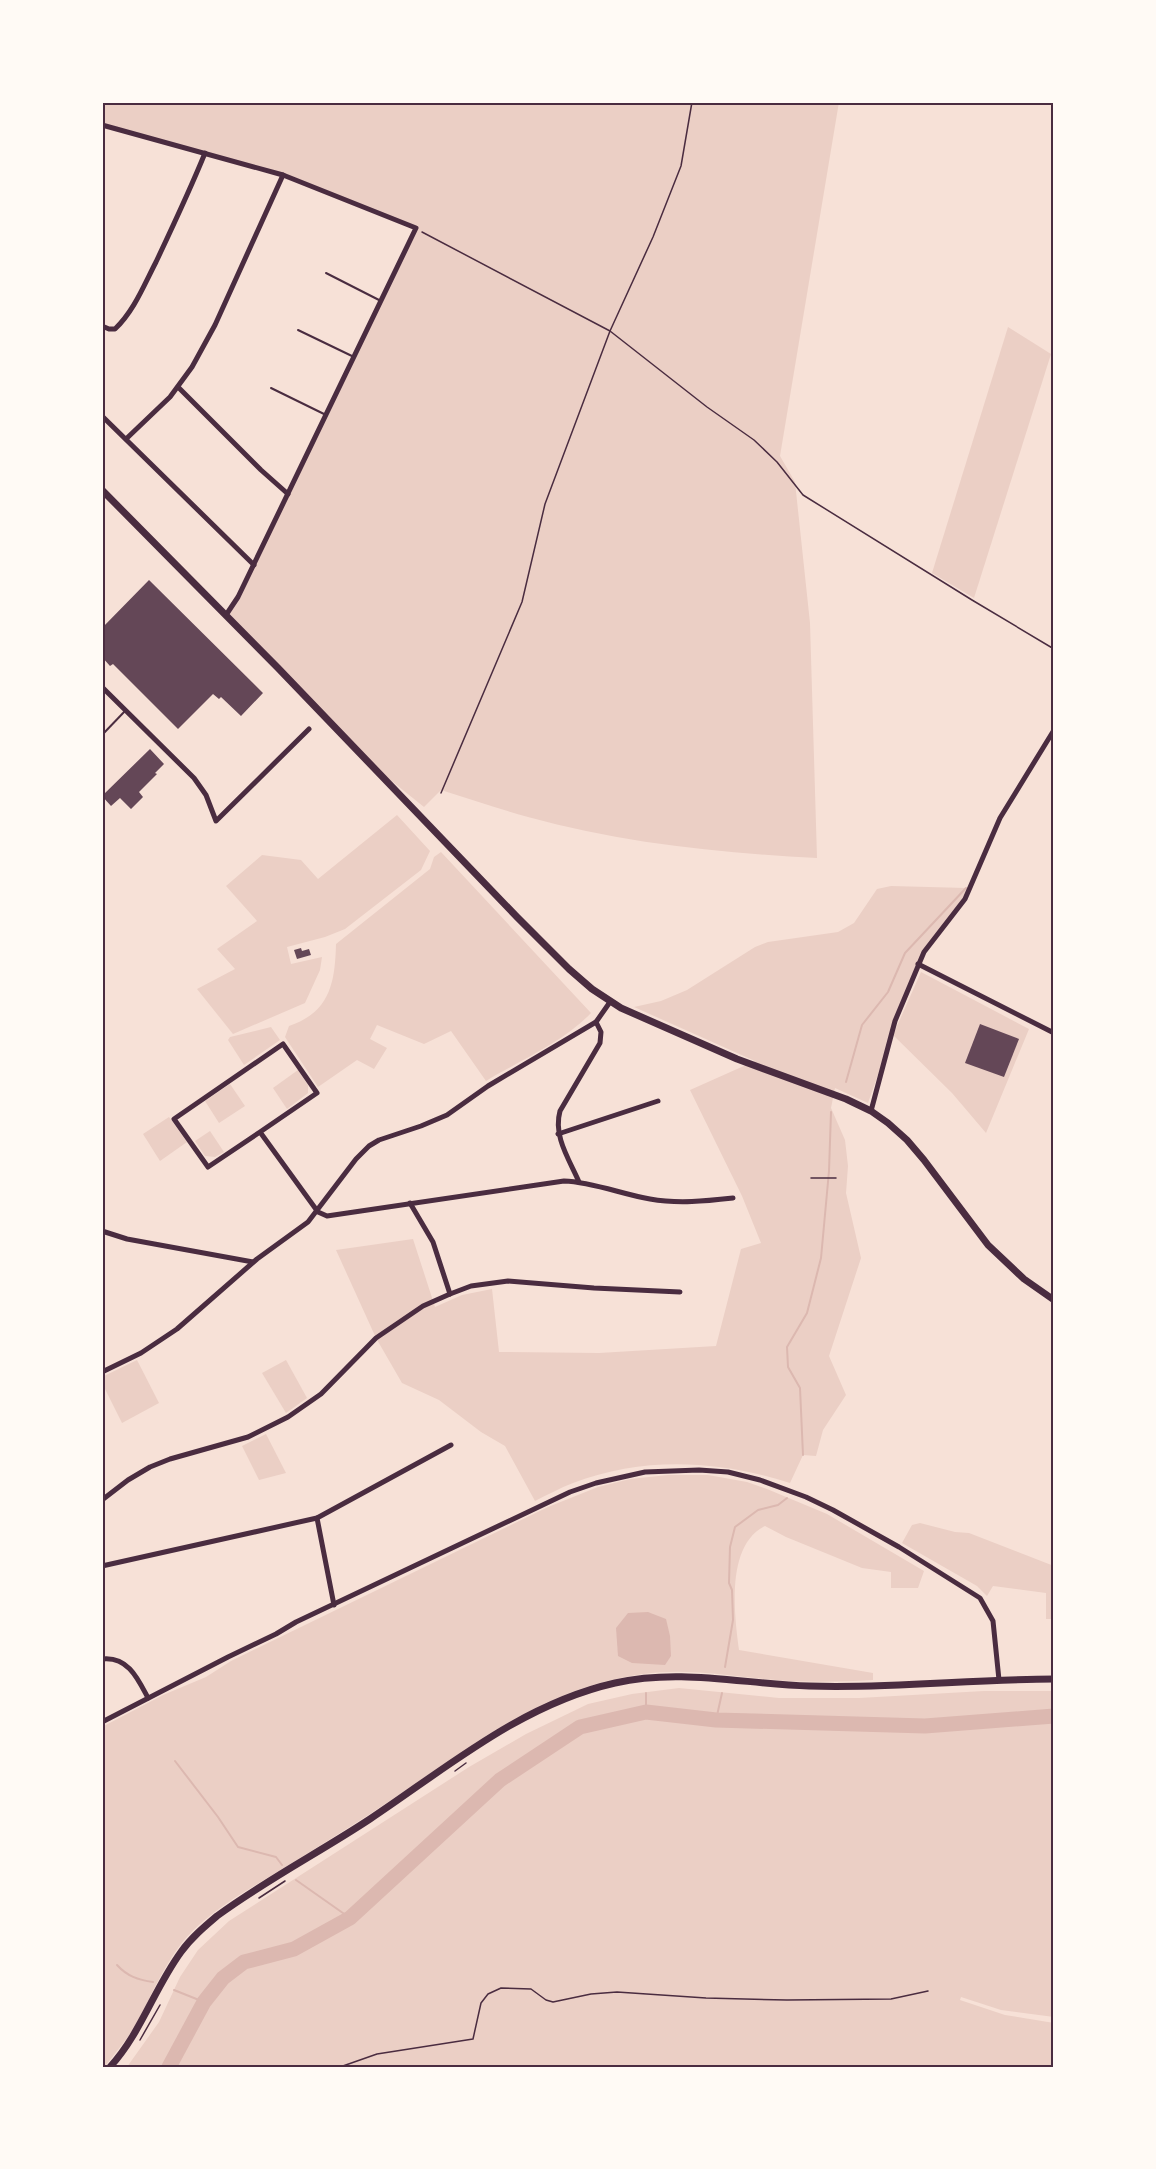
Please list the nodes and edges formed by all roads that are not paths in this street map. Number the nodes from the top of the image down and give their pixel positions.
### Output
1 (102, 125) edge
2 (205, 153) junction
3 (284, 175) junction
4 (326, 273) dead end
5 (381, 302) junction
6 (102, 326) edge
7 (298, 330) dead end
8 (354, 357) junction
9 (179, 388) junction
10 (271, 388) dead end
11 (327, 415) junction
12 (102, 416) edge
13 (126, 439) junction
14 (102, 490) edge
15 (288, 494) junction
16 (254, 565) junction
17 (226, 615) junction
18 (102, 687) edge
19 (125, 711) junction
20 (309, 729) dead end
21 (1054, 730) edge
22 (102, 735) edge
23 (918, 964) junction
24 (610, 1002) junction
25 (596, 1022) junction
26 (1054, 1034) edge
27 (658, 1101) dead end
28 (871, 1111) junction
29 (260, 1132) junction
30 (558, 1134) junction
31 (579, 1182) junction
32 (733, 1198) dead end
33 (410, 1203) junction
34 (318, 1212) junction
35 (104, 1234) edge
36 (253, 1262) junction
37 (680, 1292) dead end
38 (450, 1294) junction
39 (1054, 1300) edge
40 (102, 1372) edge
41 (451, 1445) dead end
42 (102, 1500) edge
43 (317, 1518) junction
44 (102, 1566) edge
45 (334, 1605) junction
46 (102, 1659) edge
47 (1054, 1679) edge
48 (999, 1680) junction
49 (148, 1698) junction
50 (102, 1722) edge
51 (110, 2067) edge

1 - 2 street
2 - 3 street
2 - 6 street
3 - 5 street
3 - 9 street
4 - 5 lane
5 - 8 street
7 - 8 lane
8 - 11 street
9 - 13 street
9 - 15 street
10 - 11 lane
11 - 15 street
12 - 13 street
13 - 16 street
14 - 17 main road
15 - 16 street
16 - 17 street
17 - 24 main road
18 - 19 street
19 - 20 street
19 - 22 lane
21 - 23 street
23 - 26 street
23 - 28 street
24 - 25 street
24 - 28 main road
25 - 30 street
25 - 34 street
27 - 30 street
28 - 39 main road
29 - 29 street
29 - 34 street
30 - 31 street
31 - 32 street
31 - 33 street
33 - 34 street
33 - 38 street
34 - 36 street
35 - 36 street
36 - 40 street
37 - 38 street
38 - 42 street
41 - 43 street
43 - 44 street
43 - 45 street
45 - 48 street
45 - 49 street
46 - 49 street
47 - 48 main road
48 - 51 main road
49 - 50 street

